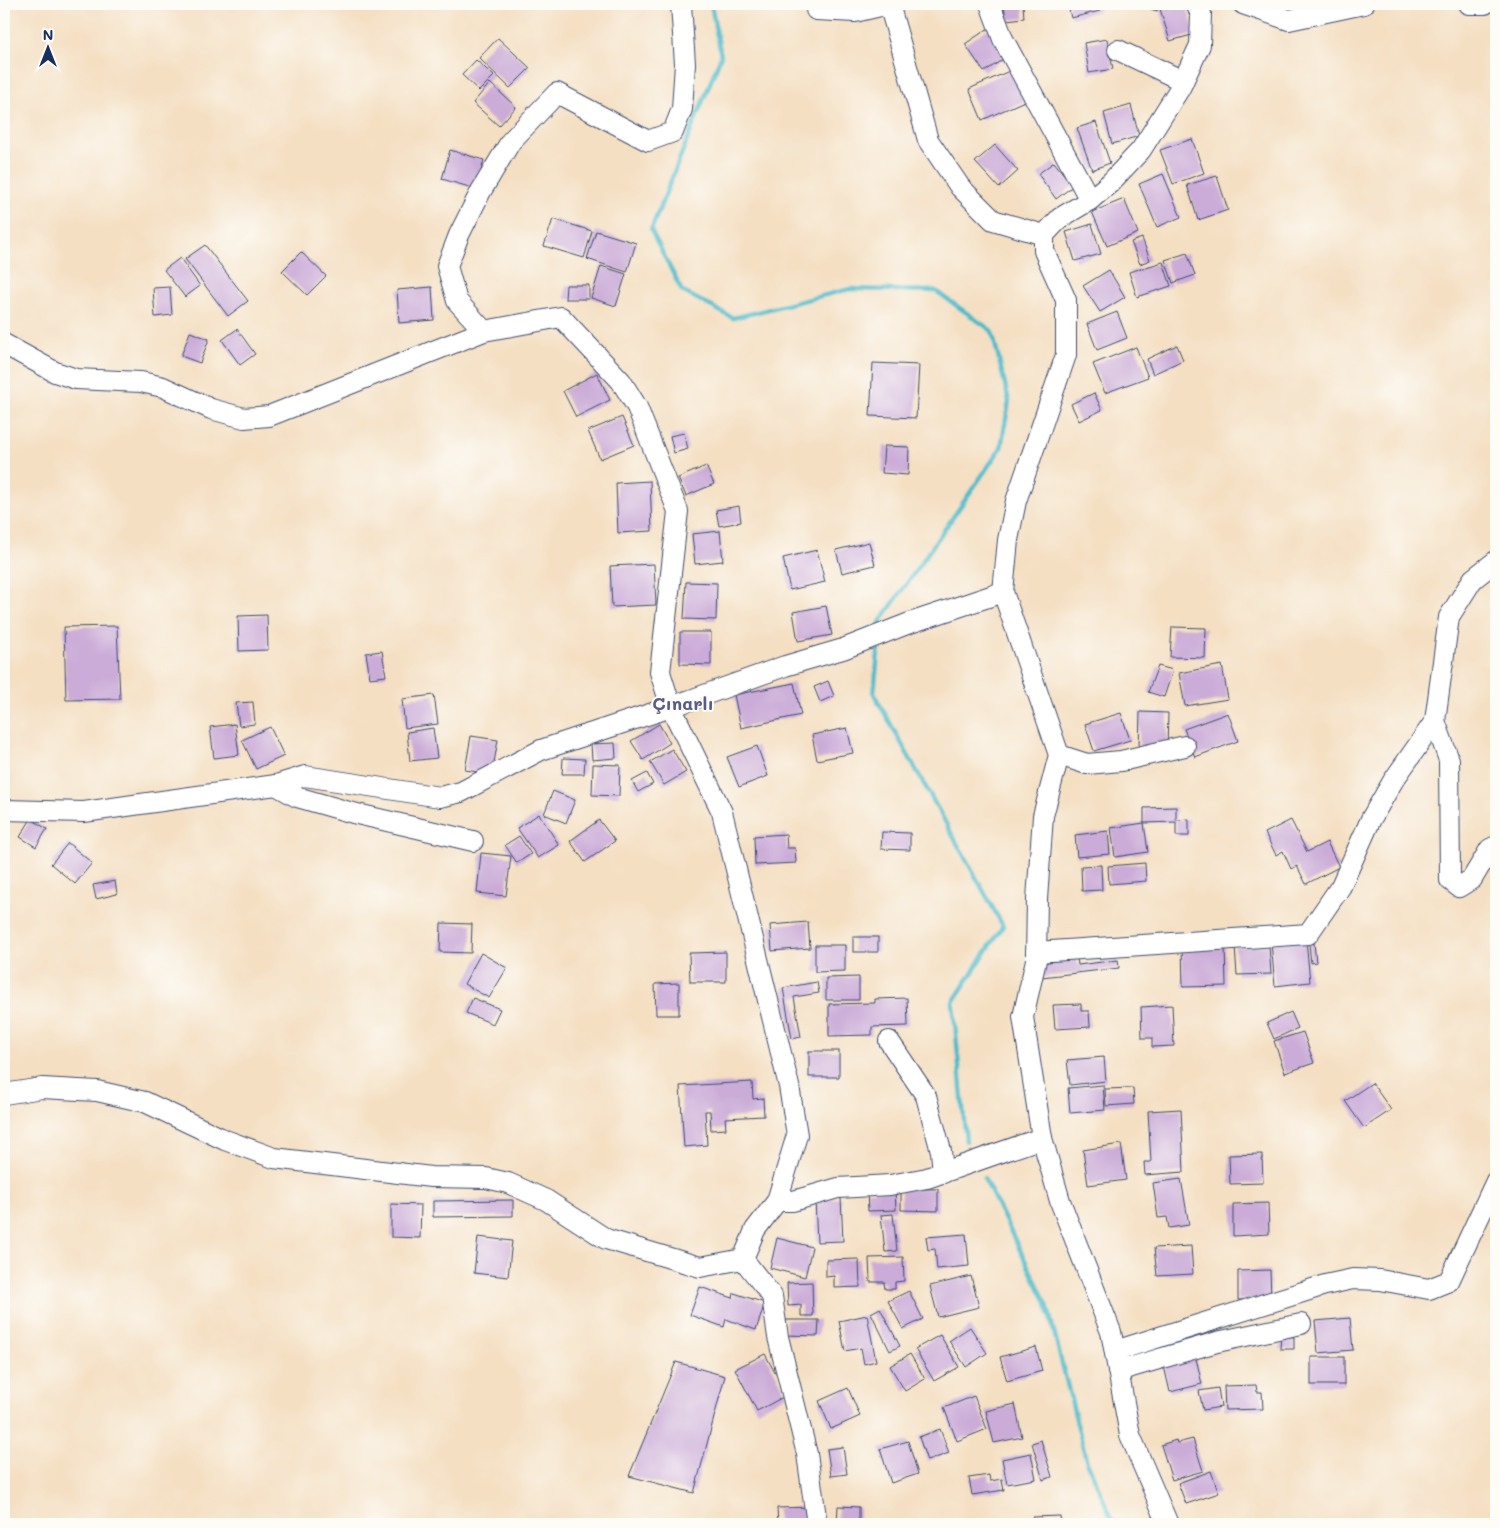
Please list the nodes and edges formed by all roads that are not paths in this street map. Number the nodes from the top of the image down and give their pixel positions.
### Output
1 (681, 4) edge
2 (889, 4) edge
3 (990, 4) edge
4 (1196, 4) edge
5 (1243, 4) edge
6 (1364, 4) edge
7 (1469, 4) edge
8 (1485, 4) edge
9 (816, 10) dead end
10 (1118, 50) dead end
11 (1183, 81) junction
12 (1090, 200) junction
13 (1044, 234) junction
14 (484, 331) junction
15 (4, 344) edge
16 (1496, 561) edge
17 (1002, 592) junction
18 (671, 707) junction
19 (1435, 721) junction
20 (1185, 746) dead end
21 (1059, 755) junction
22 (276, 785) junction
23 (4, 810) edge
24 (473, 841) dead end
25 (1496, 846) edge
26 (1036, 952) junction
27 (889, 1041) dead end
28 (4, 1094) edge
29 (1042, 1138) junction
30 (943, 1172) junction
31 (1496, 1182) edge
32 (777, 1201) junction
33 (743, 1259) junction
34 (1301, 1324) dead end
35 (1115, 1351) junction
36 (1118, 1371) junction
37 (817, 1524) edge
38 (1168, 1524) edge

1 - 14 street
2 - 9 street
2 - 13 street
3 - 12 street
4 - 11 street
5 - 6 street
7 - 8 street
10 - 11 street
11 - 12 street
12 - 13 street
13 - 17 street
14 - 15 street
14 - 18 street
16 - 19 street
17 - 18 street
17 - 21 street
18 - 22 street
18 - 32 street
19 - 25 street
19 - 26 street
20 - 21 street
21 - 26 street
22 - 23 street
22 - 24 street
26 - 29 street
27 - 30 street
28 - 33 street
29 - 30 street
29 - 35 street
30 - 32 street
31 - 35 street
32 - 33 street
33 - 37 street
34 - 36 street
35 - 36 street
36 - 38 street

